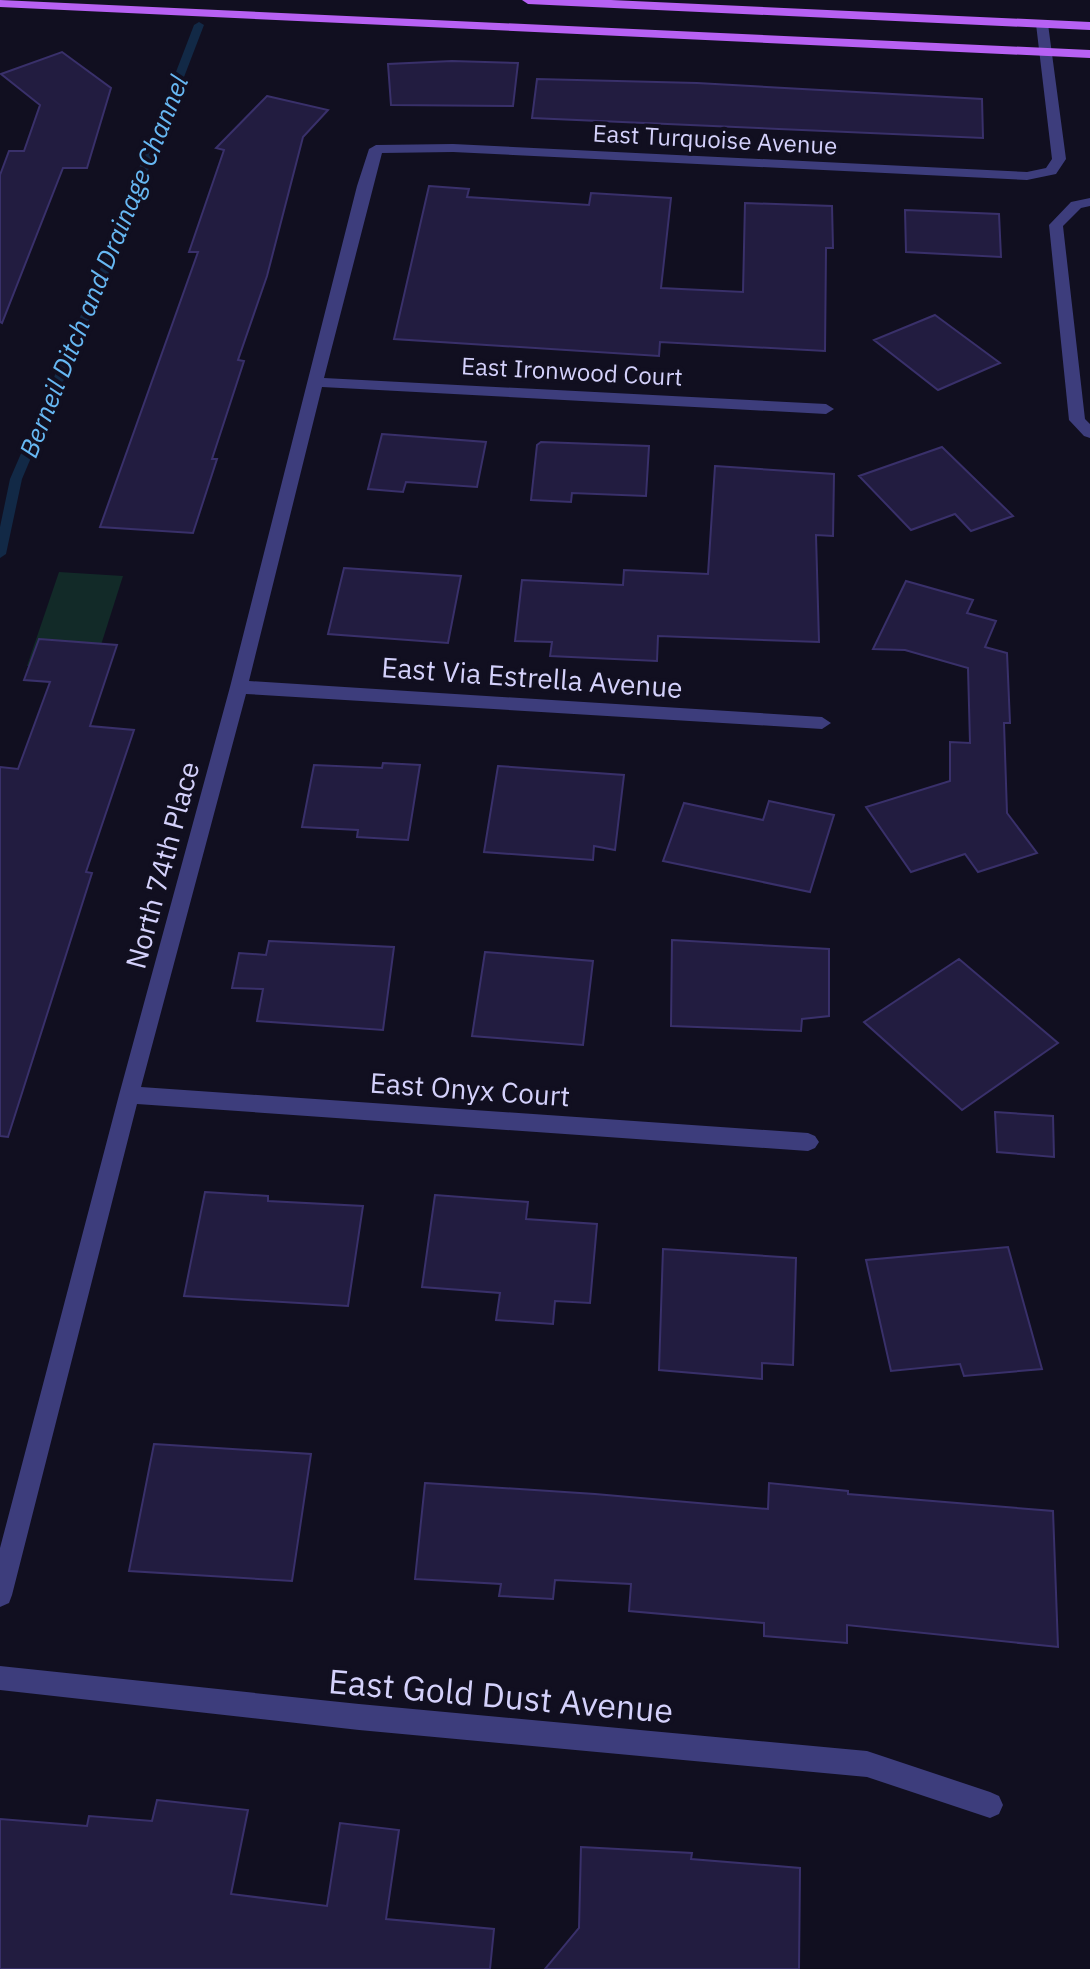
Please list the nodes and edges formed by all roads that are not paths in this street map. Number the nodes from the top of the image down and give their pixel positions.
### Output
1 (528, 0) edge
2 (0, 3) edge
3 (1042, 24) junction
4 (1090, 26) edge
5 (1046, 52) junction
6 (1090, 54) edge
7 (376, 149) joint
8 (1083, 203) edge
9 (315, 382) junction
10 (826, 409) dead end
11 (1090, 433) edge
12 (239, 687) junction
13 (822, 723) dead end
14 (129, 1095) junction
15 (808, 1142) dead end
16 (0, 1595) edge
17 (0, 1678) edge
18 (990, 1805) dead end

1 - 3 main road
2 - 5 main road
3 - 4 main road
3 - 5 street
5 - 6 main road
5 - 7 street, East Turquoise Avenue
7 - 9 street, North 74th Place
8 - 11 street
9 - 10 street, East Ironwood Court
9 - 12 street, North 74th Place
12 - 13 street, East Via Estrella Avenue
12 - 14 street, North 74th Place
14 - 15 street, East Onyx Court
14 - 16 street, North 74th Place
17 - 18 street, East Gold Dust Avenue

